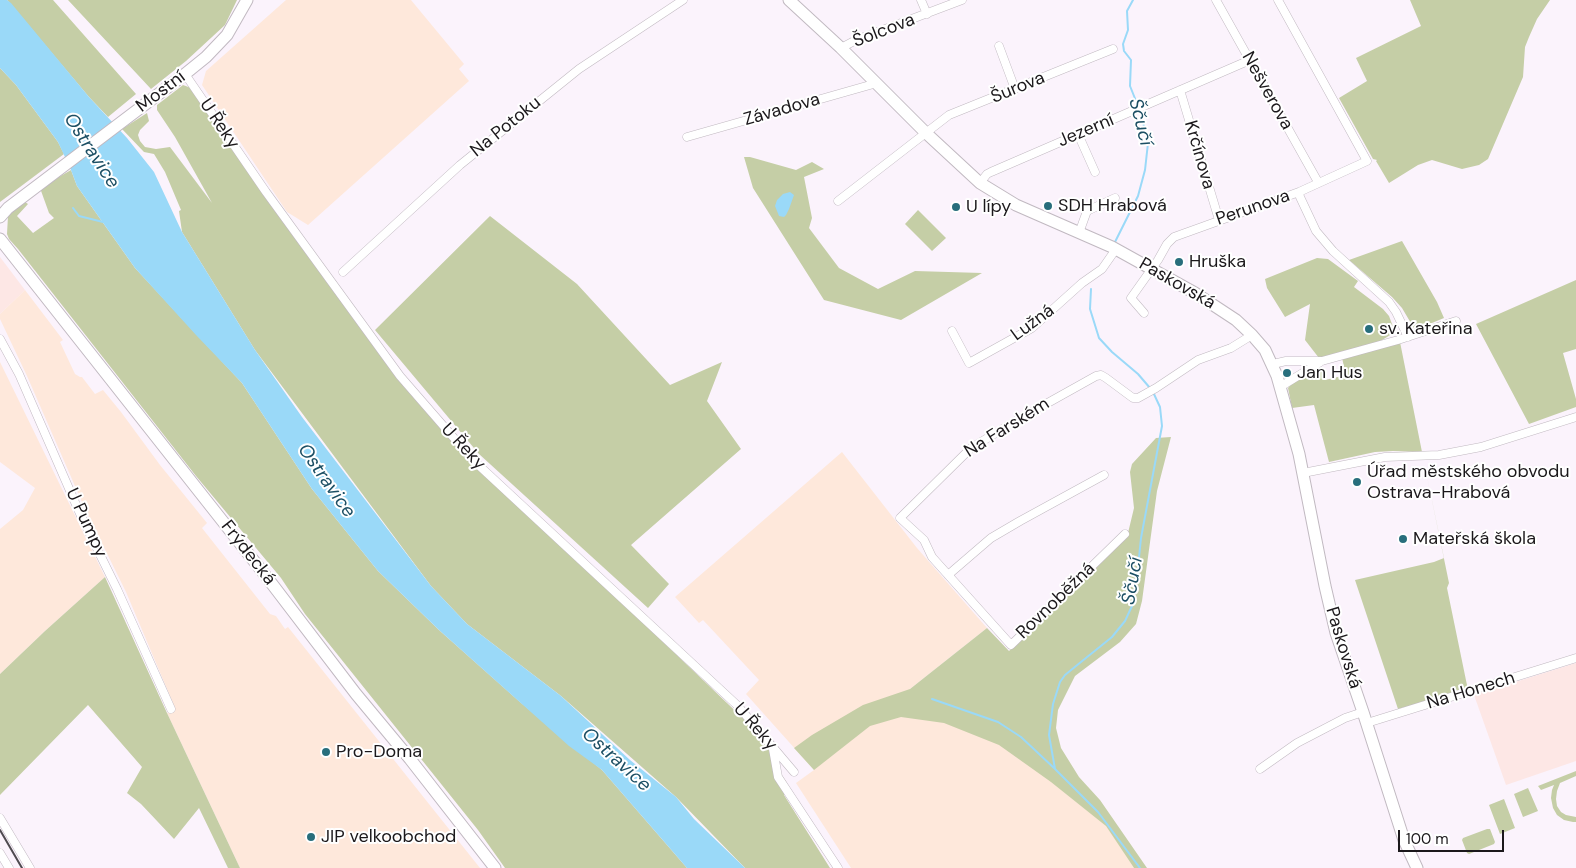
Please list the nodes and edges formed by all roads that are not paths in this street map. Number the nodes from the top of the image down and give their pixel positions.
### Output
1 (247, 0) edge
2 (683, 0) edge
3 (789, 0) edge
4 (921, 0) edge
5 (962, 0) edge
6 (1216, 0) edge
7 (1278, 0) edge
8 (926, 14) junction
9 (998, 46) dead end
10 (841, 48) junction
11 (1113, 50) dead end
12 (1250, 60) junction
13 (186, 74) junction
14 (877, 82) junction
15 (1014, 89) junction
16 (1180, 90) junction
17 (926, 133) junction
18 (1078, 134) junction
19 (687, 137) dead end
20 (1094, 172) dead end
21 (1318, 182) junction
22 (980, 183) junction
23 (1299, 192) junction
24 (1115, 198) dead end
25 (838, 201) dead end
26 (0, 217) edge
27 (1218, 220) junction
28 (0, 227) edge
29 (1079, 233) junction
30 (0, 234) edge
31 (0, 239) edge
32 (1116, 249) junction
33 (1152, 269) junction
34 (343, 272) dead end
35 (1144, 313) dead end
36 (1456, 321) dead end
37 (952, 331) dead end
38 (1252, 335) junction
39 (1408, 337) junction
40 (0, 339) edge
41 (1322, 361) junction
42 (1272, 364) junction
43 (1280, 387) junction
44 (1576, 417) edge
45 (1303, 473) junction
46 (1104, 475) dead end
47 (1125, 534) dead end
48 (948, 575) junction
49 (1576, 658) edge
50 (171, 708) dead end
51 (1365, 717) junction
52 (773, 747) junction
53 (1260, 769) dead end
54 (794, 772) dead end
55 (0, 818) edge
56 (0, 853) edge
57 (9, 868) edge
58 (30, 868) edge
59 (496, 868) edge
60 (838, 868) edge
61 (1417, 868) edge

1 - 13 main road, Mostní
2 - 34 street, Na Potoku
3 - 10 main road, Paskovská
4 - 8 street, Šolcova
5 - 8 street, Šolcova
6 - 12 street, Nešverova
7 - 21 street, Perunova
8 - 10 street, Šolcova
9 - 15 street
10 - 14 main road, Paskovská
11 - 15 street, Šurova
12 - 16 street, Jezerní
12 - 21 street, Nešverova
13 - 26 main road, Mostní
13 - 52 street, U Řeky
14 - 17 main road, Paskovská
14 - 19 street, Závadova
15 - 17 street, Šurova
16 - 18 street, Jezerní
16 - 27 street, Krčínova
17 - 22 main road, Paskovská
17 - 25 street
18 - 20 street
18 - 22 street, Jezerní
21 - 23 street, Perunova
22 - 29 main road, Paskovská
23 - 27 street, Perunova
23 - 39 street
24 - 29 street
27 - 33 street, Perunova
28 - 30 main road
29 - 32 main road, Paskovská
31 - 59 main road, Frýdecká
32 - 33 main road, Paskovská
32 - 37 street, Lužná
33 - 35 street, Perunova
33 - 38 main road, Paskovská
36 - 39 street
38 - 42 main road, Paskovská
38 - 48 street, Na Farském
39 - 41 street
40 - 50 street, U Pumpy
41 - 42 street
41 - 43 street
42 - 43 main road, Paskovská
43 - 45 main road, Paskovská
44 - 45 street
45 - 51 main road, Paskovská
46 - 48 street
47 - 48 street, Rovnoběžná
49 - 51 street, Na Honech
51 - 53 street, Paskovská
51 - 61 main road, Paskovská
52 - 54 street, U Řeky
52 - 60 street
55 - 58 street
56 - 57 street

